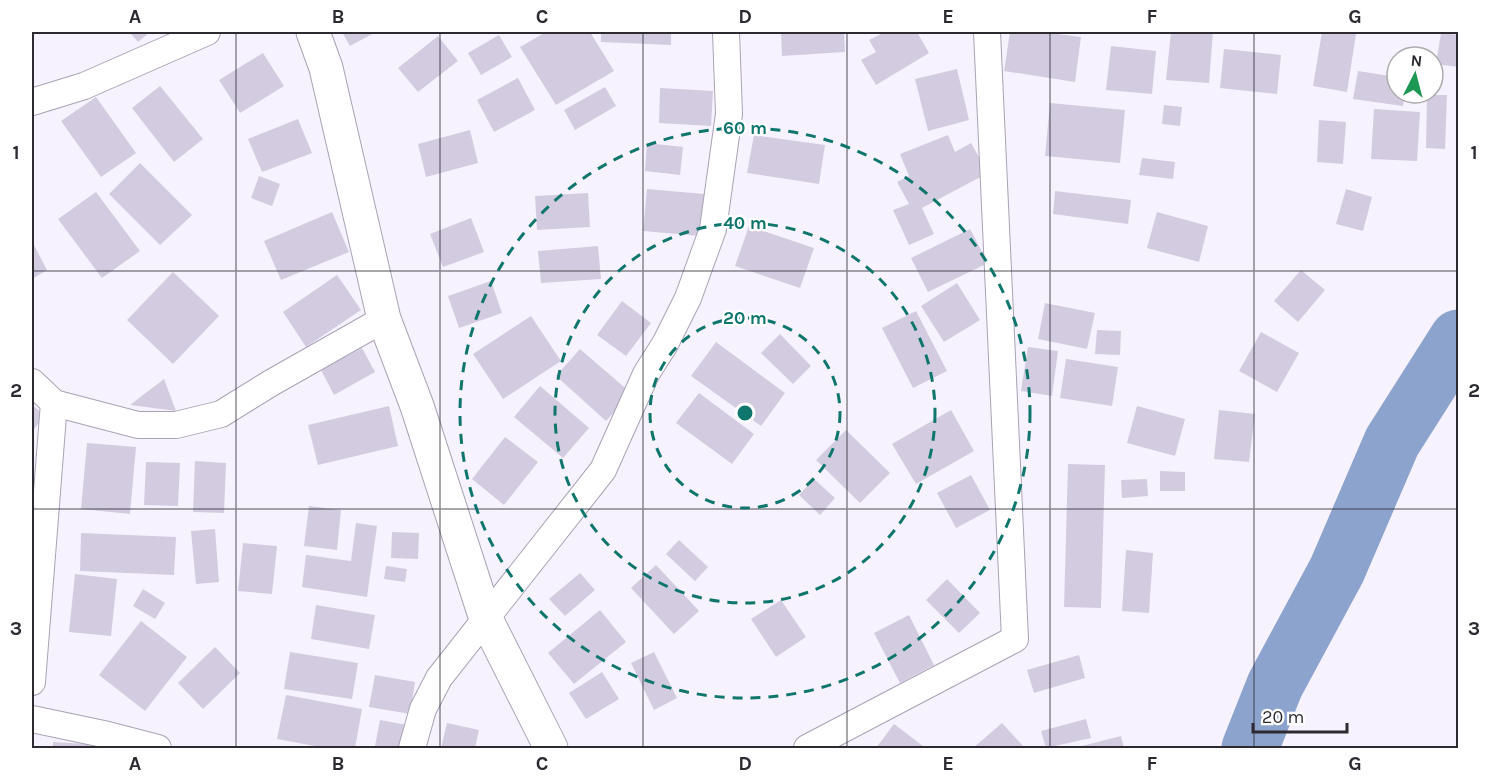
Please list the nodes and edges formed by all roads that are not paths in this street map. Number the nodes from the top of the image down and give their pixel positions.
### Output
1 (207, 32) edge
2 (313, 32) edge
3 (726, 32) edge
4 (987, 32) edge
5 (32, 102) edge
6 (384, 319) junction
7 (32, 382) edge
8 (54, 403) junction
9 (486, 619) junction
10 (32, 681) edge
11 (32, 719) edge
12 (158, 748) edge
13 (412, 748) edge
14 (551, 748) edge
15 (807, 748) edge

1 - 5 street
2 - 6 street
3 - 9 street
4 - 15 street
6 - 8 street
6 - 9 street
7 - 8 street
8 - 10 street
9 - 13 street
9 - 14 street
11 - 12 street

